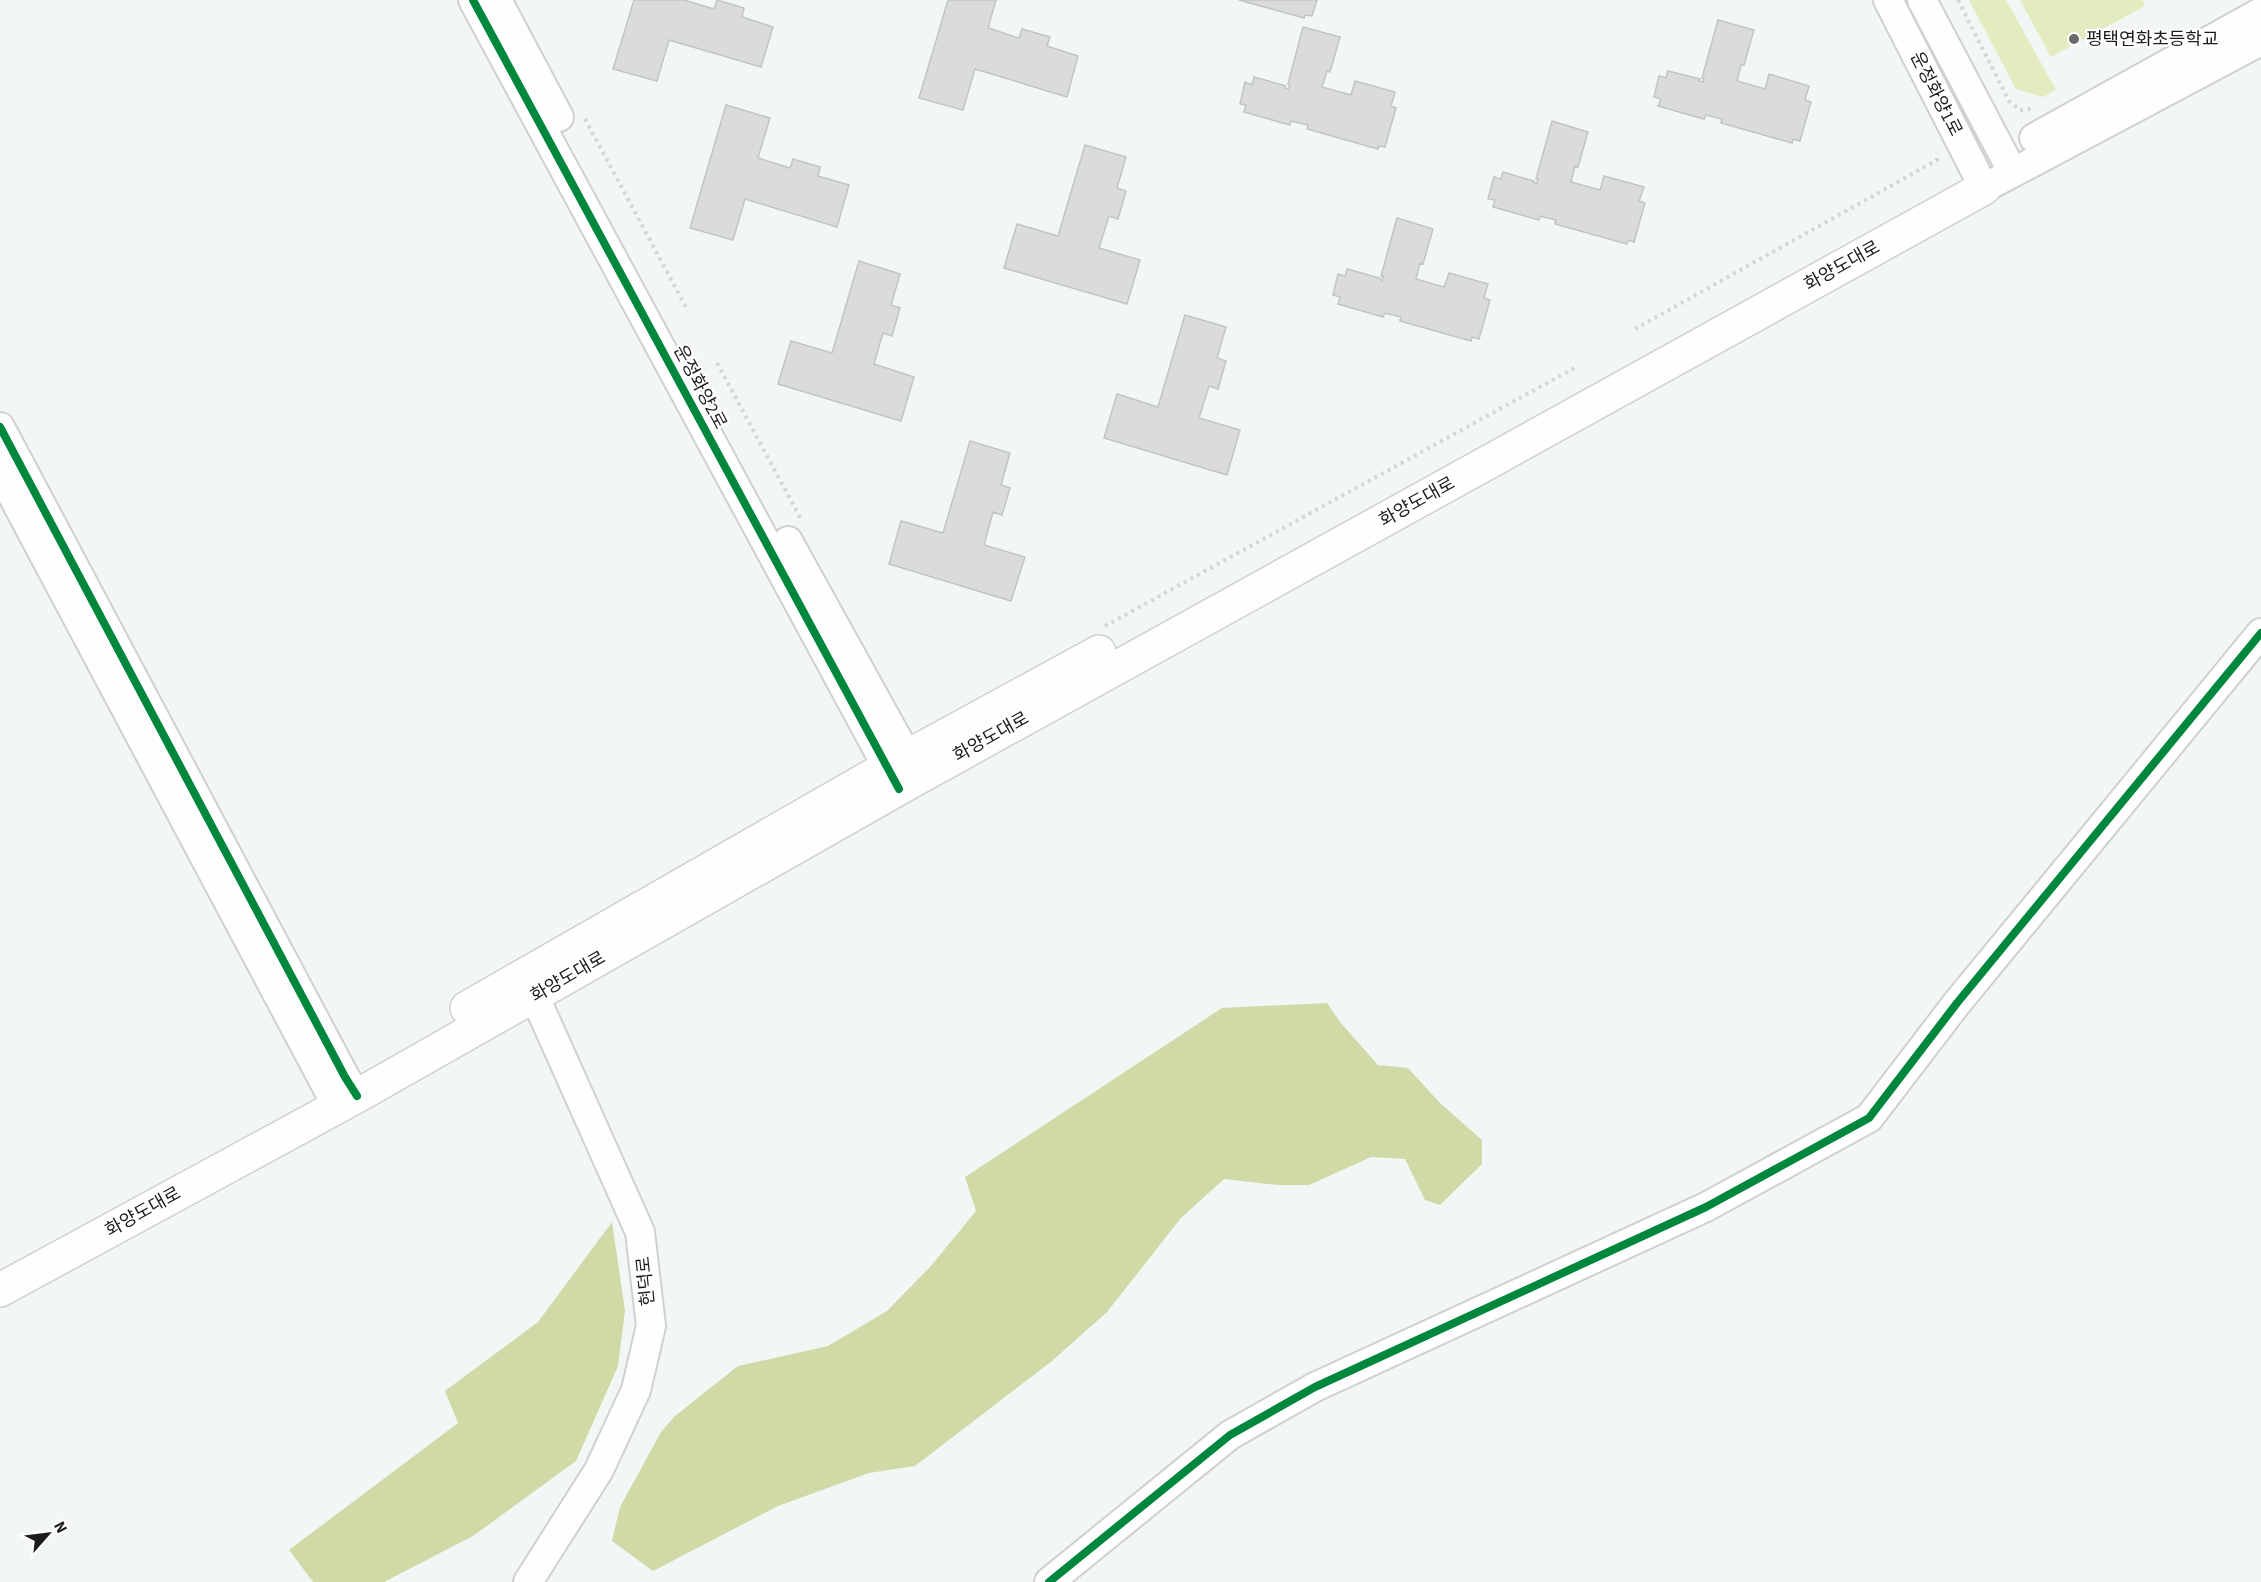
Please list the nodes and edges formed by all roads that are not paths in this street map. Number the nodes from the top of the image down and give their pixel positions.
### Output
1 (473, 0) edge
2 (497, 0) edge
3 (1888, 0) edge
4 (1922, 0) edge
5 (2261, 12) edge
6 (2261, 41) edge
7 (2008, 164) junction
8 (1979, 179) junction
9 (0, 427) edge
10 (0, 472) edge
11 (2261, 633) edge
12 (904, 772) junction
13 (529, 985) junction
14 (341, 1092) junction
15 (0, 1270) edge
16 (0, 1290) edge
17 (528, 1582) edge
18 (1048, 1582) edge

1 - 12 street, 운정화양2로
2 - 12 street, 운정화양2로
3 - 8 street, 운정화양1로
4 - 7 street
5 - 7 street
6 - 7 street
7 - 8 street
8 - 12 main road, 화양도대로
9 - 14 street
10 - 14 street
11 - 18 street
12 - 13 main road, 화양도대로
13 - 14 main road, 화양도대로
13 - 17 street, 현덕로
14 - 15 main road, 화양도대로
14 - 16 main road, 화양도대로

